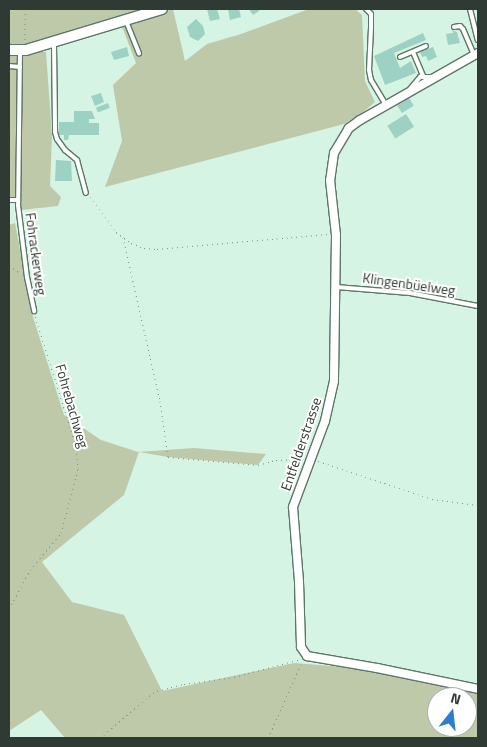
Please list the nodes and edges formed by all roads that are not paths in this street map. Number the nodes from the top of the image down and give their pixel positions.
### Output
1 (162, 9) edge
2 (366, 9) edge
3 (470, 9) edge
4 (125, 18) junction
5 (454, 27) dead end
6 (478, 40) edge
7 (55, 41) junction
8 (426, 46) dead end
9 (9, 50) edge
10 (21, 51) junction
11 (412, 52) junction
12 (139, 53) dead end
13 (476, 54) edge
14 (400, 57) dead end
15 (9, 66) edge
16 (20, 67) junction
17 (423, 76) junction
18 (434, 78) junction
19 (408, 93) junction
20 (386, 106) junction
21 (86, 193) road end
22 (9, 200) edge
23 (18, 200) junction
24 (336, 287) junction
25 (478, 306) edge
26 (34, 311) road end
27 (478, 689) edge

1 - 4 street
2 - 20 lane
3 - 6 lane
4 - 7 street
4 - 12 lane
5 - 13 lane
7 - 10 street
7 - 21 lane
8 - 11 lane
9 - 10 street
10 - 16 lane, Fohrackerweg
11 - 14 lane
11 - 17 lane
13 - 18 street, Entfelderstrasse
15 - 16 lane
16 - 23 lane, Fohrackerweg
17 - 18 lane
17 - 19 lane
18 - 19 street, Entfelderstrasse
19 - 20 street, Entfelderstrasse
20 - 24 street, Entfelderstrasse
22 - 23 lane
23 - 26 lane, Fohrackerweg
24 - 25 lane, Klingenbüelweg
24 - 27 street, Entfelderstrasse

